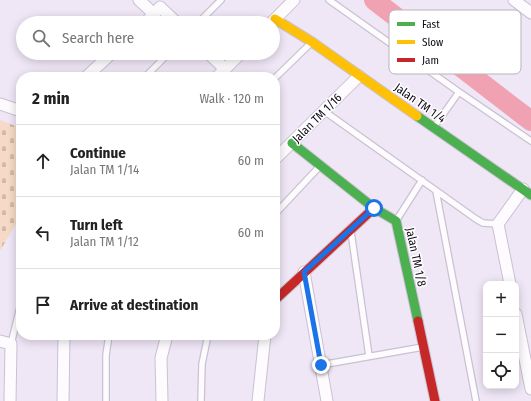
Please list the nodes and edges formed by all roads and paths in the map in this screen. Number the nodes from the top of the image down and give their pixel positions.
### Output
1 (139, 0) edge
2 (221, 0) edge
3 (294, 0) edge
4 (329, 0) edge
5 (514, 0) edge
6 (531, 13) edge
7 (154, 14) joint
8 (169, 16) edge
9 (205, 16) edge
10 (278, 16) edge
11 (280, 25) edge
12 (312, 42) junction
13 (389, 42) edge
14 (104, 60) edge
15 (162, 60) edge
16 (213, 60) edge
17 (234, 60) edge
18 (91, 72) edge
19 (150, 72) edge
20 (220, 72) edge
21 (222, 72) edge
22 (280, 73) edge
23 (434, 74) edge
24 (359, 76) junction
25 (459, 92) junction
26 (0, 104) edge
27 (16, 109) edge
28 (324, 111) junction
29 (434, 127) junction
30 (531, 141) edge
31 (292, 143) junction
32 (280, 155) edge
33 (321, 166) junction
34 (422, 180) junction
35 (436, 191) junction
36 (527, 192) edge
37 (374, 208) junction
38 (280, 209) edge
39 (396, 221) junction
40 (498, 224) junction
41 (350, 230) junction
42 (304, 272) junction
43 (509, 281) edge
44 (280, 294) edge
45 (16, 315) edge
46 (517, 317) edge
47 (64, 340) edge
48 (109, 340) edge
49 (166, 340) edge
50 (207, 340) edge
51 (264, 340) edge
52 (5, 342) edge
53 (423, 347) junction
54 (369, 356) junction
55 (321, 365) junction
56 (531, 389) edge
57 (10, 401) edge
58 (63, 401) edge
59 (106, 401) edge
60 (162, 401) edge
61 (201, 401) edge
62 (258, 401) edge
63 (327, 401) edge
64 (435, 401) edge
65 (476, 401) edge

1 - 7 street
2 - 9 lane
3 - 10 street
4 - 13 lane
5 - 6 street
7 - 8 street
11 - 12 street, Jalan TM 1/4
12 - 22 lane
12 - 24 street, Jalan TM 1/4
14 - 18 street
15 - 19 lane
16 - 20 street
17 - 21 street
23 - 25 lane
24 - 28 street, Jalan TM 1/16
24 - 29 street, Jalan TM 1/4
25 - 29 lane
25 - 30 lane
26 - 27 street
28 - 31 street, Jalan TM 1/16
28 - 34 lane
29 - 36 street, Jalan TM 1/4
31 - 32 street, Jalan TM 1/16
31 - 33 street, Jalan TM 1/8
33 - 37 street, Jalan TM 1/8
33 - 38 lane
34 - 35 lane
34 - 39 lane
35 - 40 lane
35 - 65 lane
36 - 40 street
37 - 39 street, Jalan TM 1/8
37 - 41 street
39 - 53 street, Jalan TM 1/8
40 - 43 street
41 - 42 street
41 - 54 lane
42 - 44 street
42 - 55 street
45 - 52 lane
46 - 56 street
47 - 58 street
48 - 59 lane
49 - 60 street
50 - 61 lane
51 - 62 street
52 - 57 street
53 - 54 lane
53 - 64 street, Jalan TM 1/8
54 - 55 lane
55 - 63 street

